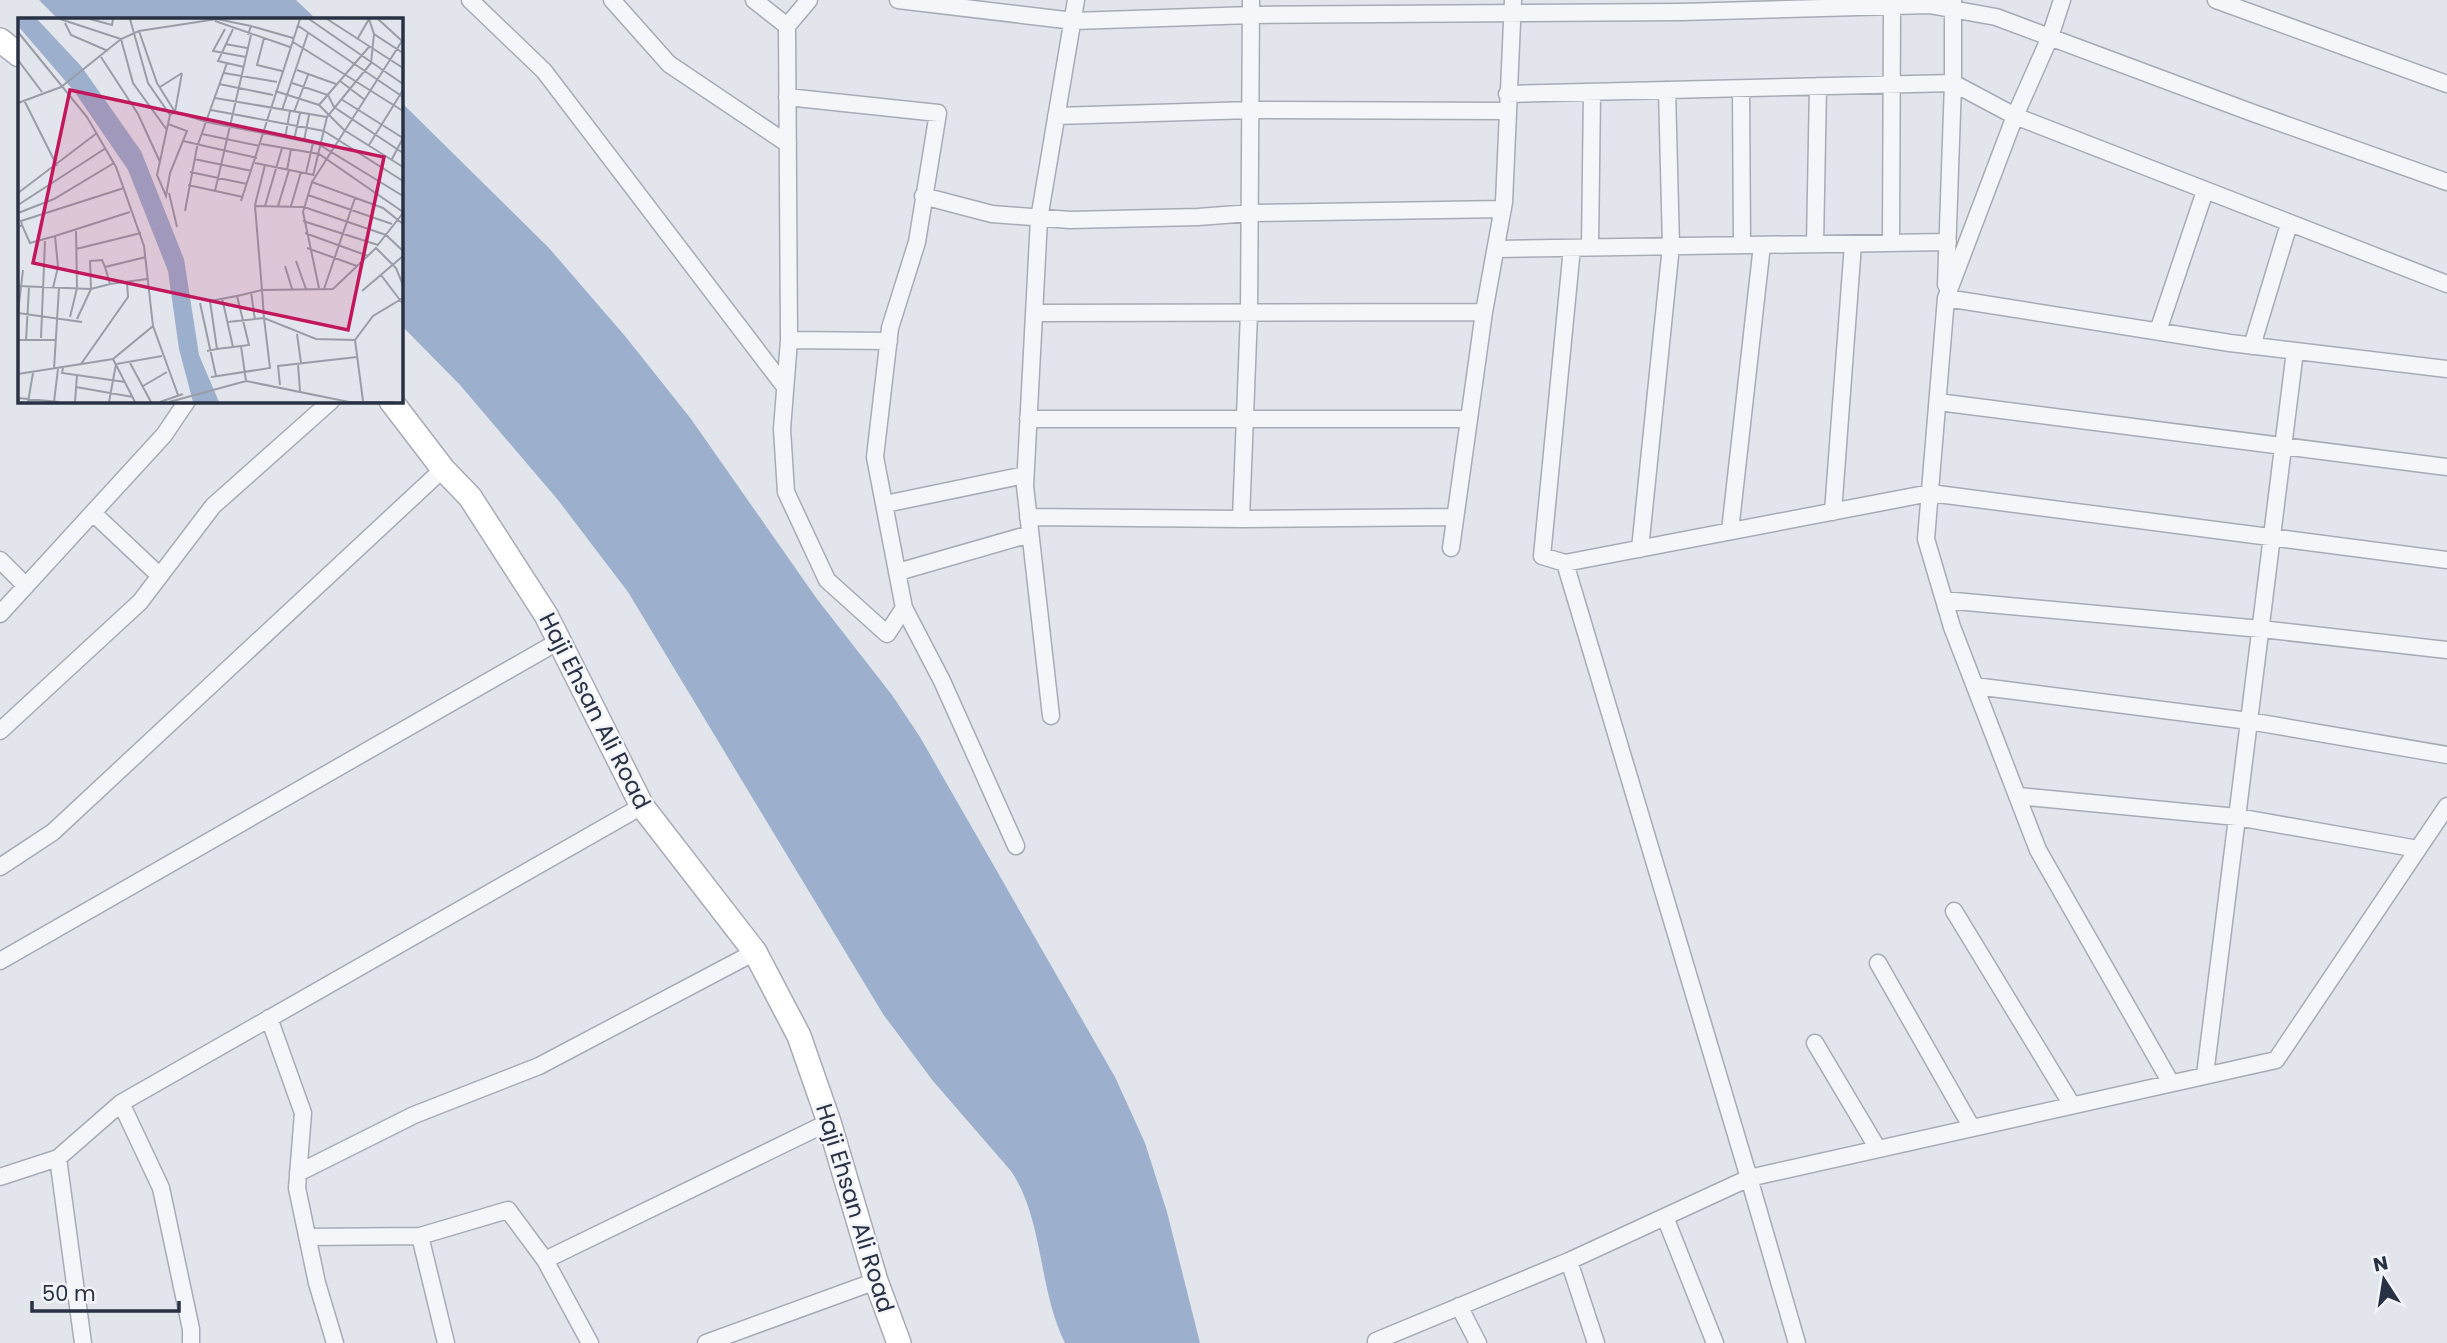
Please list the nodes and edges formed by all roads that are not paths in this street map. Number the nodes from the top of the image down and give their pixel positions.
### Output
1 (470, 0) edge
2 (612, 0) edge
3 (754, 0) edge
4 (809, 0) edge
5 (898, 0) edge
6 (1076, 0) edge
7 (2062, 0) edge
8 (2216, 0) edge
9 (1822, 5) edge
10 (1953, 5) edge
11 (1681, 6) edge
12 (1749, 6) edge
13 (1512, 7) edge
14 (1252, 8) edge
15 (1892, 8) junction
16 (1074, 21) junction
17 (787, 26) junction
18 (2050, 37) junction
19 (0, 40) edge
20 (18, 54) edge
21 (1953, 83) junction
22 (2447, 84) edge
23 (1892, 85) junction
24 (1818, 86) junction
25 (1741, 89) junction
26 (1667, 90) junction
27 (1592, 92) junction
28 (787, 97) junction
29 (1507, 103) junction
30 (1251, 110) junction
31 (1056, 116) junction
32 (2015, 116) junction
33 (788, 144) junction
34 (2447, 182) edge
35 (2205, 191) junction
36 (923, 196) junction
37 (1503, 209) junction
38 (1250, 213) junction
39 (1039, 219) junction
40 (2289, 224) junction
41 (1891, 243) junction
42 (1948, 243) junction
43 (1815, 244) junction
44 (1853, 244) junction
45 (1762, 245) junction
46 (1671, 246) junction
47 (1742, 246) junction
48 (1590, 247) junction
49 (1573, 248) junction
50 (1496, 249) junction
51 (2447, 284) edge
52 (1946, 298) junction
53 (1034, 313) junction
54 (1249, 313) junction
55 (1485, 313) junction
56 (2158, 331) junction
57 (789, 340) junction
58 (889, 341) junction
59 (2252, 346) junction
60 (2295, 351) junction
61 (2447, 369) edge
62 (785, 387) junction
63 (186, 402) edge
64 (330, 402) edge
65 (392, 402) edge
66 (1938, 402) junction
67 (1245, 418) junction
68 (1028, 419) junction
69 (1469, 419) junction
70 (2283, 447) junction
71 (2447, 467) edge
72 (443, 470) junction
73 (1025, 475) junction
74 (1930, 493) junction
75 (885, 503) junction
76 (1833, 512) junction
77 (93, 513) junction
78 (1028, 517) junction
79 (1455, 517) junction
80 (1241, 519) junction
81 (1730, 531) junction
82 (1030, 534) junction
83 (2272, 538) junction
84 (1451, 548) dead end
85 (1640, 549) junction
86 (0, 560) edge
87 (2447, 560) edge
88 (1565, 563) junction
89 (898, 572) junction
90 (160, 576) junction
91 (26, 586) junction
92 (1944, 600) junction
93 (904, 608) junction
94 (0, 614) edge
95 (2261, 629) junction
96 (559, 641) junction
97 (2447, 650) edge
98 (1975, 686) junction
99 (1051, 716) dead end
100 (2249, 721) junction
101 (0, 732) edge
102 (2447, 755) edge
103 (2018, 796) junction
104 (642, 806) junction
105 (2447, 806) edge
106 (2237, 817) junction
107 (1016, 846) dead end
108 (2418, 849) junction
109 (0, 867) edge
110 (1954, 911) dead end
111 (755, 951) junction
112 (0, 961) edge
113 (1878, 963) dead end
114 (269, 1018) junction
115 (1815, 1043) dead end
116 (2205, 1075) junction
117 (2171, 1083) junction
118 (121, 1103) junction
119 (2072, 1105) junction
120 (829, 1122) junction
121 (1972, 1128) junction
122 (1878, 1149) junction
123 (58, 1158) junction
124 (298, 1173) junction
125 (0, 1177) edge
126 (1749, 1178) junction
127 (1665, 1217) junction
128 (420, 1236) junction
129 (307, 1237) junction
130 (545, 1261) junction
131 (1569, 1261) junction
132 (876, 1281) junction
133 (1459, 1307) junction
134 (730, 1339) edge
135 (83, 1343) edge
136 (191, 1343) edge
137 (335, 1343) edge
138 (446, 1343) edge
139 (590, 1343) edge
140 (705, 1343) edge
141 (899, 1343) edge
142 (1377, 1343) edge
143 (1478, 1343) edge
144 (1596, 1343) edge
145 (1715, 1343) edge
146 (1797, 1343) edge

1 - 62 street
2 - 33 street
3 - 17 street
4 - 17 street
5 - 16 street
6 - 16 street
7 - 18 street
8 - 22 street
9 - 12 street
9 - 15 street
10 - 15 street
10 - 18 street
10 - 21 street
11 - 12 street
11 - 13 street
13 - 14 street
13 - 29 street
14 - 16 street
14 - 30 street
15 - 23 street
16 - 31 street
17 - 28 street
18 - 32 street
18 - 34 street
19 - 20 street
21 - 23 street
21 - 32 street
21 - 42 street
23 - 24 street
23 - 41 street
24 - 25 street
24 - 43 street
25 - 26 street
25 - 47 street
26 - 27 street
26 - 46 street
27 - 29 street
27 - 48 street
28 - 33 street
28 - 36 street
29 - 30 street
29 - 37 street
30 - 31 street
30 - 38 street
31 - 39 street
32 - 35 street
32 - 52 street
33 - 57 street
35 - 40 street
35 - 56 street
36 - 39 street
36 - 58 street
37 - 38 street
37 - 50 street
38 - 39 street
38 - 54 street
39 - 53 street
40 - 51 street
40 - 59 street
41 - 42 street
41 - 44 street
42 - 52 street
43 - 44 street
43 - 45 street
44 - 76 street
45 - 47 street
45 - 81 street
46 - 47 street
46 - 48 street
46 - 85 street
48 - 49 street
49 - 50 street
49 - 88 street
50 - 55 street
52 - 56 street
52 - 66 street
53 - 54 street
53 - 68 street
54 - 55 street
54 - 67 street
55 - 69 street
56 - 59 street
57 - 58 street
57 - 62 street
58 - 75 street
59 - 60 street
60 - 61 street
60 - 70 street
62 - 93 street
63 - 77 street
64 - 90 street
65 - 72 street, Haji Ehsan Ali Road
66 - 70 street
66 - 74 street
67 - 68 street
67 - 69 street
67 - 80 street
68 - 73 street
69 - 79 street
70 - 71 street
70 - 83 street
72 - 96 street, Haji Ehsan Ali Road
72 - 109 street
73 - 75 street
73 - 78 street
74 - 76 street
74 - 83 street
74 - 92 street
75 - 89 street
76 - 81 street
77 - 90 street
77 - 91 street
78 - 80 street
78 - 82 street
79 - 80 street
79 - 84 street
81 - 85 street
82 - 89 street
82 - 99 street
83 - 87 street
83 - 95 street
85 - 88 street
86 - 91 street
88 - 126 street
89 - 93 street
90 - 101 street
91 - 94 street
92 - 95 street
92 - 98 street
93 - 107 street
95 - 97 street
95 - 100 street
96 - 104 street, Haji Ehsan Ali Road
96 - 112 street
98 - 100 street
98 - 103 street
100 - 102 street
100 - 106 street
103 - 106 street
103 - 117 street
104 - 111 street, Haji Ehsan Ali Road
104 - 114 street
105 - 108 street
106 - 108 street
106 - 116 street
108 - 116 street
110 - 119 street
111 - 120 street, Haji Ehsan Ali Road
111 - 124 street
113 - 121 street
114 - 118 street
114 - 124 street
115 - 122 street
116 - 117 street
117 - 119 street
118 - 123 street
118 - 136 street
119 - 121 street
120 - 130 street
120 - 132 street, Haji Ehsan Ali Road
121 - 122 street
122 - 126 street
123 - 125 street
123 - 135 street
124 - 129 street
126 - 127 street
126 - 146 street
127 - 131 street
127 - 145 street
128 - 129 street
128 - 130 street
128 - 138 street
129 - 137 street
130 - 139 street
131 - 133 street
131 - 144 street
132 - 134 street
132 - 141 street, Haji Ehsan Ali Road
133 - 142 street
133 - 143 street
134 - 140 street

